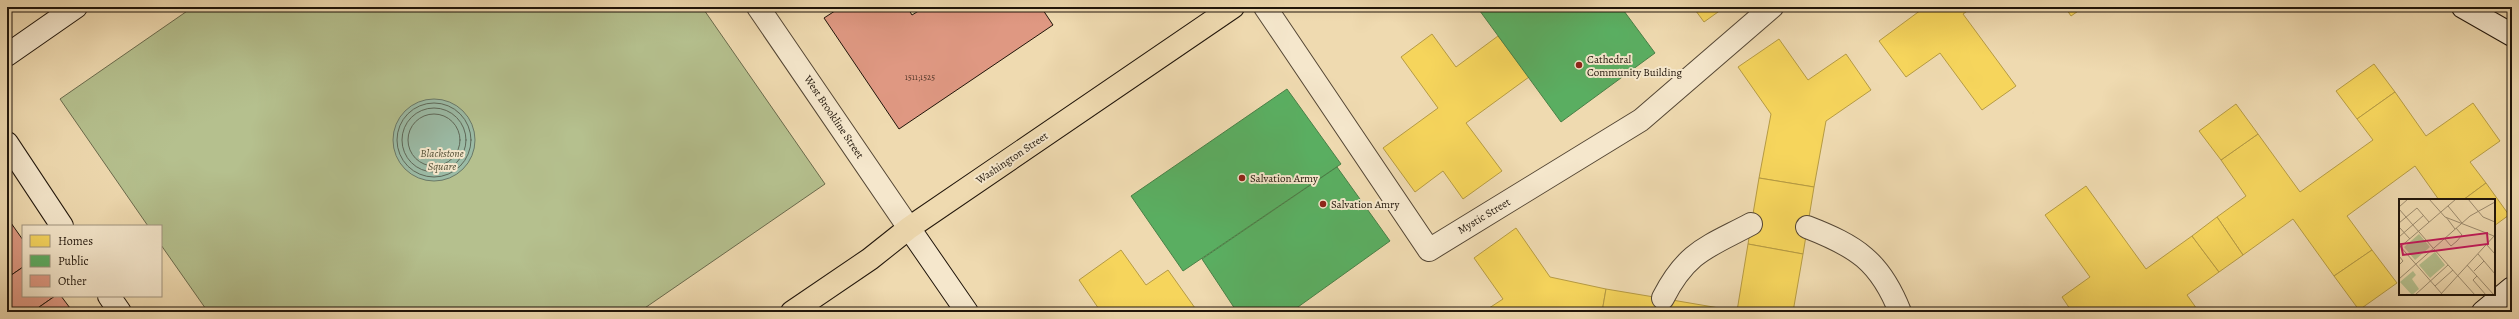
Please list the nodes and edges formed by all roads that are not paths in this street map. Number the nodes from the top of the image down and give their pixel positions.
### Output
1 (76, 7) edge
2 (758, 7) edge
3 (1233, 7) edge
4 (1266, 7) edge
5 (1772, 7) edge
6 (2463, 7) edge
7 (2512, 35) edge
8 (7, 55) edge
9 (7, 143) edge
10 (1751, 224) dead end
11 (61, 225) edge
12 (1807, 227) dead end
13 (909, 228) junction
14 (2512, 288) edge
15 (110, 297) edge
16 (1663, 298) dead end
17 (120, 312) edge
18 (792, 312) edge
19 (967, 312) edge
20 (1900, 312) edge
21 (2483, 312) edge

1 - 8 street
2 - 13 street, West Brookline Street
3 - 13 main road, Washington Street
4 - 5 street, Mystic Street
6 - 7 street
9 - 11 street
10 - 16 street
12 - 20 street
13 - 18 main road, Washington Street
13 - 19 street, West Brookline Street
14 - 21 street
15 - 17 street

